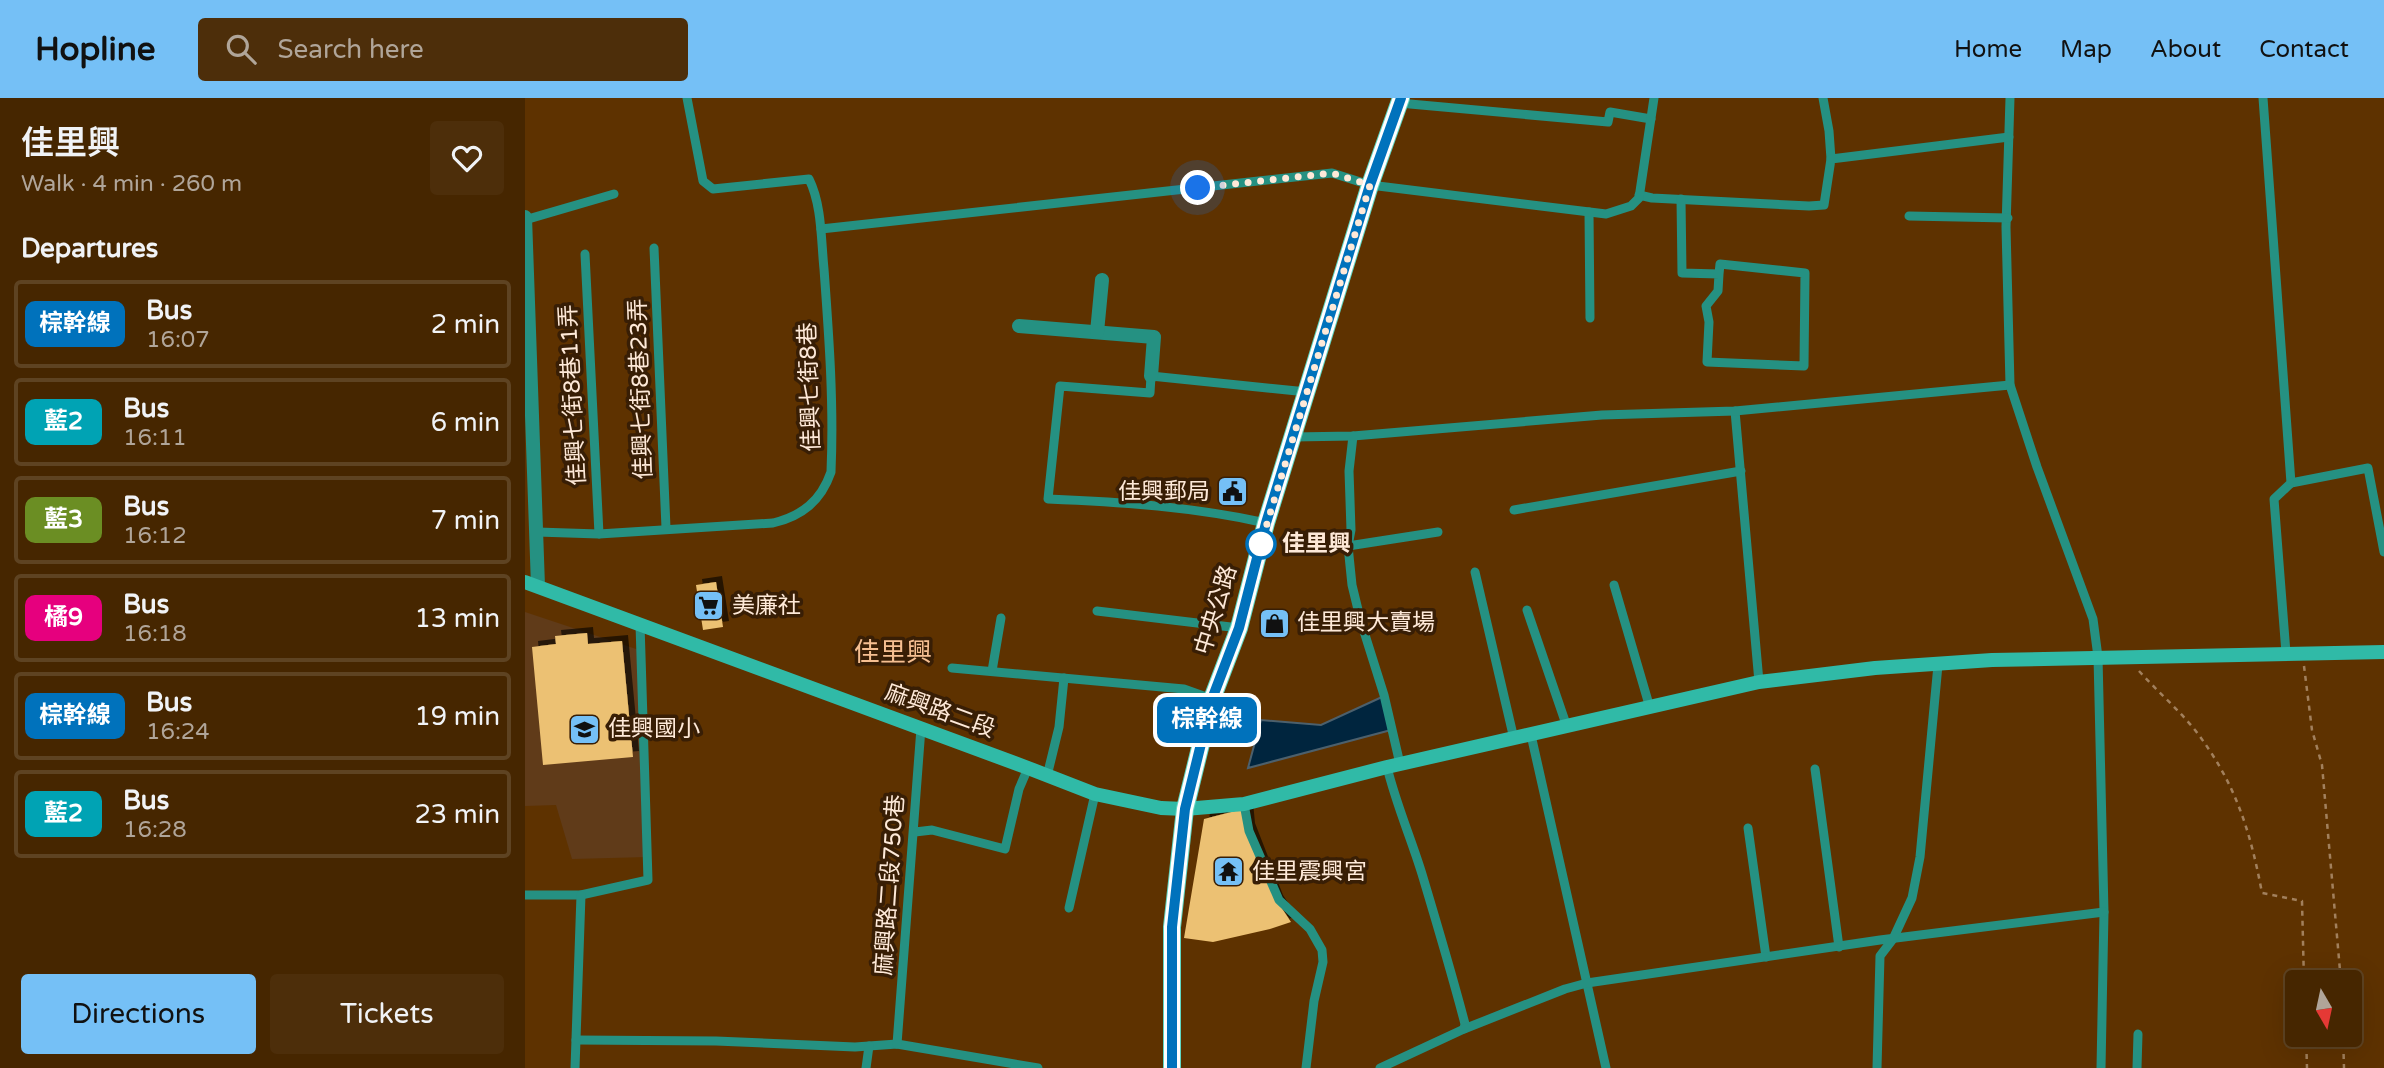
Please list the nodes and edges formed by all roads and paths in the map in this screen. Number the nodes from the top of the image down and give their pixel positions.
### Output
1 (687, 98) edge
2 (1654, 98) edge
3 (1822, 98) edge
4 (2010, 98) edge
5 (2263, 98) edge
6 (1400, 100) edge
7 (1651, 119) junction
8 (2009, 137) junction
9 (1832, 159) junction
10 (1370, 185) junction
11 (614, 194) dead end
12 (1639, 195) junction
13 (1681, 199) junction
14 (1589, 212) junction
15 (1909, 216) dead end
16 (525, 218) edge
17 (2008, 218) junction
18 (821, 229) junction
19 (526, 241) edge
20 (654, 248) dead end
21 (585, 254) dead end
22 (1719, 274) junction
23 (1102, 280) dead end
24 (1590, 318) dead end
25 (1019, 326) dead end
26 (1097, 332) junction
27 (1151, 376) junction
28 (2010, 385) junction
29 (1307, 392) junction
30 (1735, 411) junction
31 (1353, 436) junction
32 (1293, 437) junction
33 (1741, 471) junction
34 (2291, 482) junction
35 (1514, 510) dead end
36 (1266, 523) junction
37 (666, 528) junction
38 (537, 532) junction
39 (1438, 532) dead end
40 (599, 534) junction
41 (1348, 546) junction
42 (2384, 552) edge
43 (1475, 572) dead end
44 (532, 584) edge
45 (1614, 585) dead end
46 (1527, 610) dead end
47 (1097, 611) dead end
48 (1001, 618) dead end
49 (640, 624) junction
50 (1239, 628) junction
51 (2384, 652) edge
52 (2286, 653) junction
53 (2303, 653) junction
54 (2098, 657) junction
55 (2128, 658) junction
56 (1938, 665) junction
57 (952, 668) dead end
58 (992, 671) junction
59 (1063, 678) junction
60 (1759, 682) junction
61 (1212, 699) junction
62 (1650, 708) junction
63 (1567, 727) junction
64 (921, 728) junction
65 (1531, 735) junction
66 (1514, 739) junction
67 (1393, 765) junction
68 (1028, 768) junction
69 (1815, 769) dead end
70 (1047, 776) junction
71 (1095, 794) junction
72 (1244, 804) junction
73 (1185, 809) junction
74 (1748, 828) dead end
75 (915, 832) junction
76 (525, 895) edge
77 (580, 895) junction
78 (1069, 908) dead end
79 (2103, 912) junction
80 (1893, 939) junction
81 (1839, 947) junction
82 (1766, 957) junction
83 (2304, 970) edge
84 (2340, 970) edge
85 (1587, 983) junction
86 (1464, 1029) junction
87 (2138, 1034) dead end
88 (576, 1041) junction
89 (897, 1044) junction
90 (869, 1046) junction
91 (2306, 1047) edge
92 (2343, 1047) edge
93 (575, 1068) edge
94 (866, 1068) edge
95 (1038, 1068) edge
96 (1172, 1068) edge
97 (1306, 1068) edge
98 (1380, 1068) edge
99 (1606, 1068) edge
100 (1877, 1068) edge
101 (2101, 1068) edge
102 (2137, 1068) edge
103 (2307, 1068) edge
104 (2344, 1068) edge

1 - 18 lane, 佳興七街8巷
2 - 7 lane
3 - 9 lane
4 - 8 lane
5 - 34 lane
6 - 7 lane
6 - 10 main road, 中央公路
7 - 12 lane
8 - 9 lane
8 - 17 lane
9 - 13 lane
10 - 14 lane
10 - 18 lane
10 - 29 main road, 中央公路
11 - 16 lane
12 - 13 lane
12 - 14 lane
13 - 22 lane
14 - 24 lane
15 - 17 lane
16 - 19 street
17 - 28 lane
18 - 37 lane, 佳興七街8巷
19 - 38 street
20 - 37 lane, 佳興七街8巷23弄
21 - 40 lane, 佳興七街8巷11弄
22 - 22 lane
23 - 26 street
25 - 26 street
26 - 27 street
27 - 29 lane
27 - 36 lane
28 - 30 lane
28 - 54 lane
29 - 32 main road, 中央公路
30 - 31 lane
30 - 33 lane
31 - 32 lane
31 - 41 lane
32 - 36 main road, 中央公路
33 - 35 lane
33 - 60 lane
34 - 42 lane
34 - 52 lane
36 - 50 main road, 中央公路
37 - 40 lane, 佳興七街8巷
38 - 40 lane, 佳興七街8巷
38 - 44 street
39 - 41 lane
41 - 67 lane
43 - 66 lane
44 - 49 street, 麻興路二段
45 - 62 lane
46 - 63 lane
47 - 50 lane
48 - 58 lane
49 - 64 street, 麻興路二段
49 - 77 lane
50 - 61 main road, 中央公路
51 - 53 street, 麻興路二段
52 - 53 street, 麻興路二段
52 - 55 street, 麻興路二段
53 - 84 path
54 - 55 street, 麻興路二段
54 - 56 street, 麻興路二段
54 - 79 lane
55 - 83 path
56 - 60 street, 麻興路二段
56 - 80 lane
57 - 58 lane
58 - 59 lane
59 - 61 lane
59 - 70 lane
60 - 62 street, 麻興路二段
61 - 73 main road, 中央公路
62 - 63 street, 麻興路二段
63 - 65 street, 麻興路二段
64 - 68 street, 麻興路二段
64 - 75 lane, 麻興路二段750巷
65 - 66 street, 麻興路二段
65 - 85 lane
66 - 67 street, 麻興路二段
67 - 72 street, 麻興路二段
67 - 86 lane
68 - 70 street, 麻興路二段
68 - 75 lane
69 - 81 lane
70 - 71 street, 麻興路二段
71 - 73 street, 麻興路二段
71 - 78 lane
72 - 73 street, 麻興路二段
72 - 97 lane
73 - 96 main road, 中央公路
74 - 82 lane
75 - 89 lane, 麻興路二段750巷
76 - 77 lane
77 - 88 lane
79 - 80 lane
79 - 101 lane
80 - 81 lane
80 - 100 lane
81 - 82 lane
82 - 85 lane
85 - 86 lane
85 - 99 lane
86 - 98 lane
87 - 102 lane
88 - 90 lane
88 - 93 lane
89 - 90 lane
89 - 95 lane
90 - 94 lane
91 - 103 path
92 - 104 path

